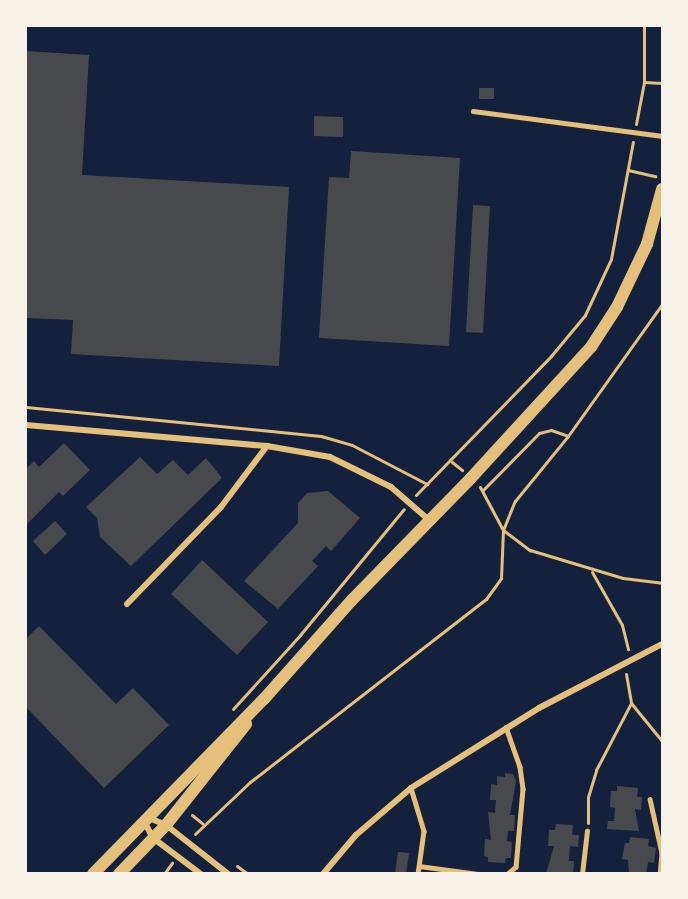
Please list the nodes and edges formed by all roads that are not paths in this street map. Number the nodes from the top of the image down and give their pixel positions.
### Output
1 (473, 111) dead end
2 (663, 136) edge
3 (663, 189) edge
4 (26, 424) edge
5 (267, 446) junction
6 (429, 520) junction
7 (127, 604) dead end
8 (663, 644) edge
9 (264, 699) junction
10 (506, 727) junction
11 (411, 788) junction
12 (650, 799) dead end
13 (144, 818) junction
14 (166, 825) junction
15 (587, 831) road end
16 (153, 838) junction
17 (419, 866) junction
18 (93, 873) edge
19 (119, 873) edge
20 (201, 873) edge
21 (228, 873) edge
22 (323, 873) edge
23 (418, 873) edge
24 (479, 873) edge
25 (508, 873) edge
26 (582, 873) edge
27 (660, 873) edge

1 - 2 lane
3 - 6 main road
4 - 5 street
5 - 6 street
5 - 7 street
6 - 9 main road
8 - 10 street
9 - 13 main road
9 - 14 main road
10 - 11 street
10 - 25 lane
11 - 17 lane
11 - 22 street
12 - 27 lane
13 - 14 street
13 - 16 street
13 - 18 main road
14 - 16 main road
14 - 21 street
15 - 26 lane
16 - 19 main road
16 - 20 street
17 - 23 lane
17 - 24 lane

